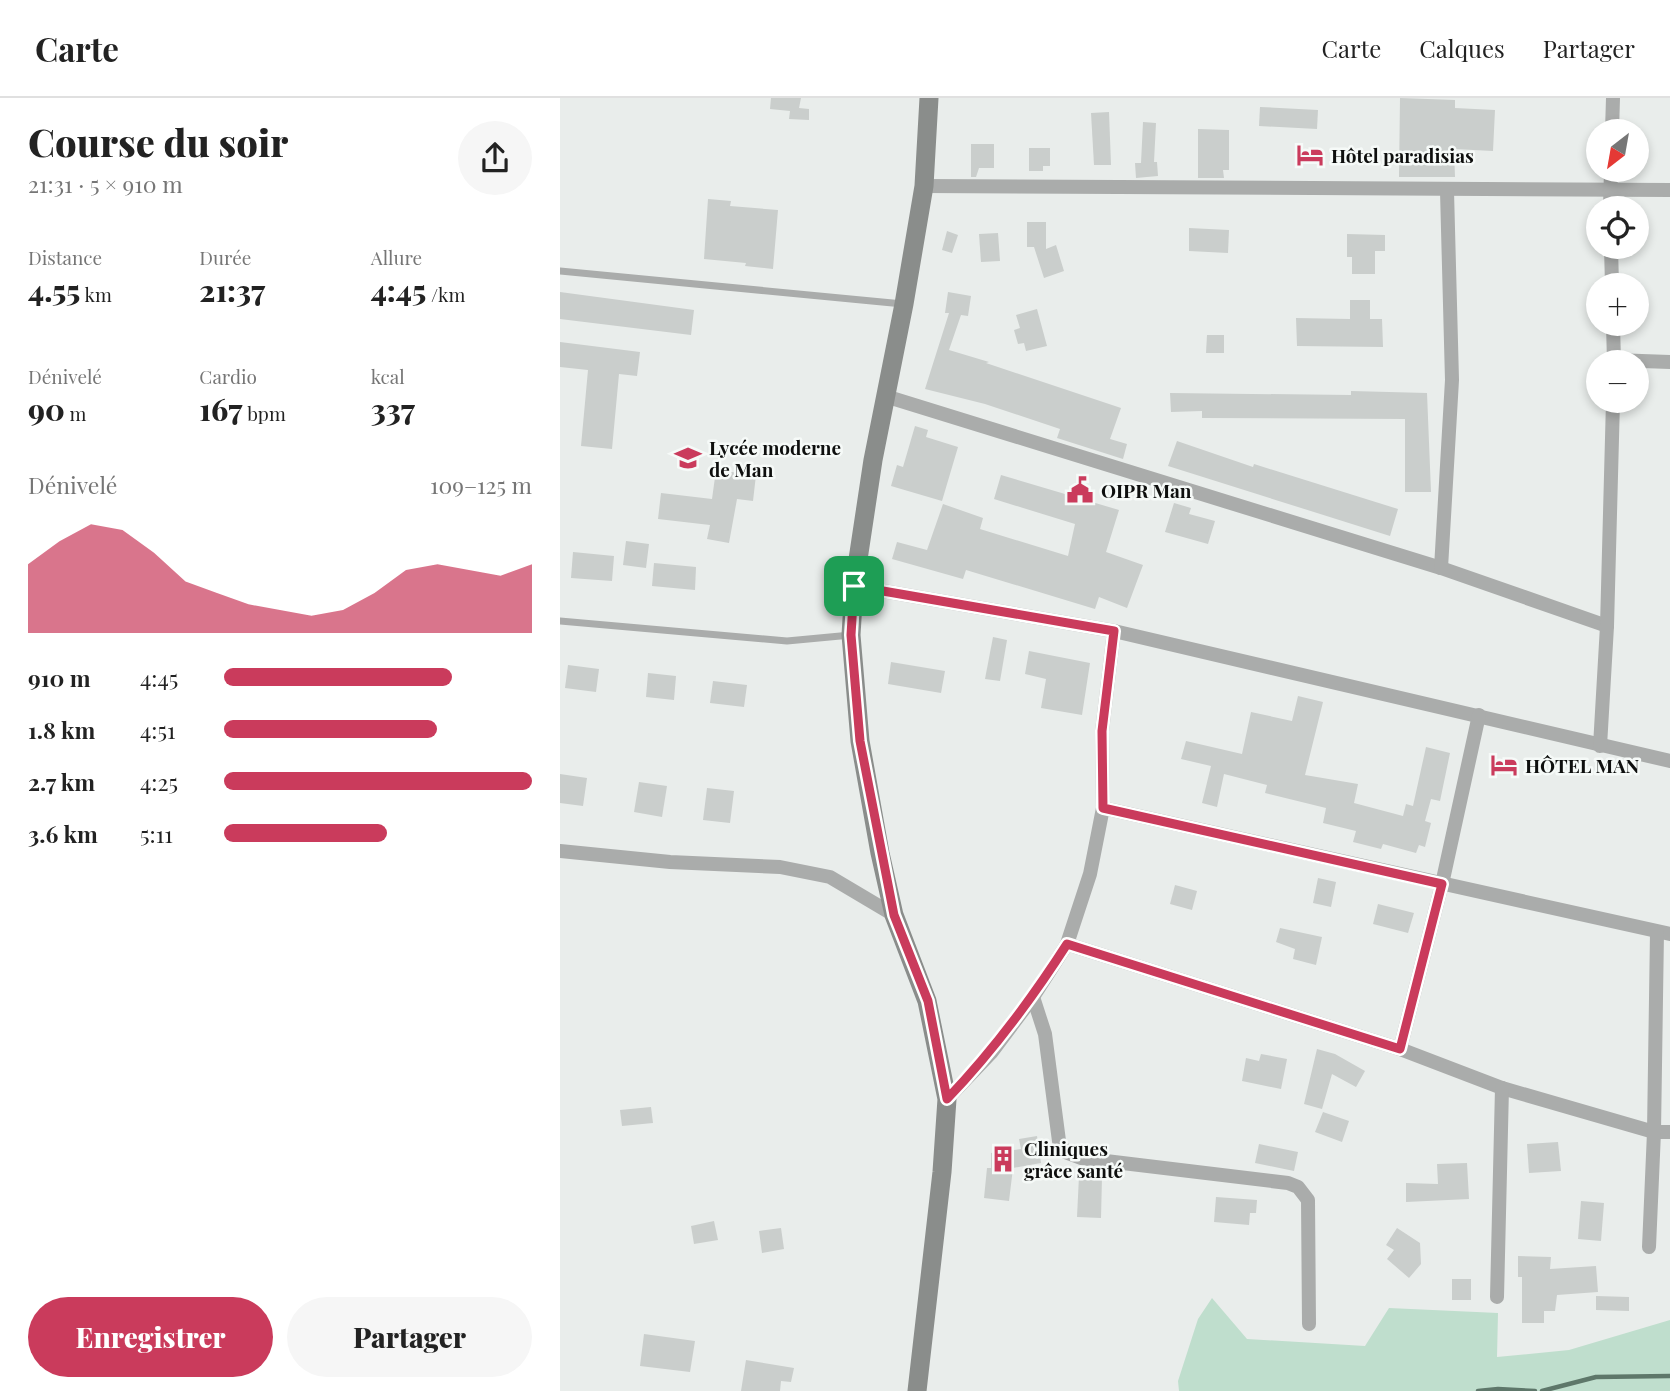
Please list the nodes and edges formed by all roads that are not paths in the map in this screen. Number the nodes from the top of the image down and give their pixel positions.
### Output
1 (929, 98) edge
2 (1613, 98) edge
3 (1612, 119) edge
4 (1610, 182) edge
5 (923, 186) junction
6 (1610, 189) junction
7 (1670, 190) edge
8 (1447, 191) junction
9 (1610, 196) edge
10 (560, 271) edge
11 (904, 304) junction
12 (1649, 362) edge
13 (1670, 362) edge
14 (884, 396) junction
15 (1613, 413) edge
16 (1441, 568) junction
17 (854, 586) junction
18 (560, 621) edge
19 (1607, 626) junction
20 (1114, 631) junction
21 (851, 635) junction
22 (1479, 715) junction
23 (1600, 746) junction
24 (1670, 761) edge
25 (1103, 808) junction
26 (560, 851) edge
27 (1442, 884) junction
28 (894, 915) junction
29 (1664, 933) edge
30 (1067, 944) junction
31 (1033, 997) junction
32 (1400, 1049) junction
33 (1502, 1088) junction
34 (947, 1099) junction
35 (1654, 1132) junction
36 (1670, 1132) edge
37 (1649, 1247) dead end
38 (1497, 1297) dead end
39 (1309, 1324) dead end
40 (917, 1391) edge

1 - 5 main road
2 - 3 street
4 - 6 street
5 - 8 street
5 - 11 main road
6 - 7 street
6 - 8 street
6 - 9 street
8 - 16 street
10 - 11 lane
11 - 14 main road
12 - 13 street
14 - 16 street
14 - 17 main road
15 - 19 street
16 - 19 street
17 - 20 street
17 - 21 main road
18 - 21 lane
19 - 23 street
20 - 22 street
20 - 25 street
21 - 28 main road
22 - 23 street
22 - 27 street
23 - 24 street
25 - 27 street
25 - 30 street
26 - 28 street
27 - 29 street
27 - 32 street
28 - 34 main road
29 - 35 street
30 - 31 street
30 - 32 street
31 - 34 street
31 - 39 street
32 - 33 street
33 - 35 street
33 - 38 street
34 - 40 main road
35 - 36 street
35 - 37 street

